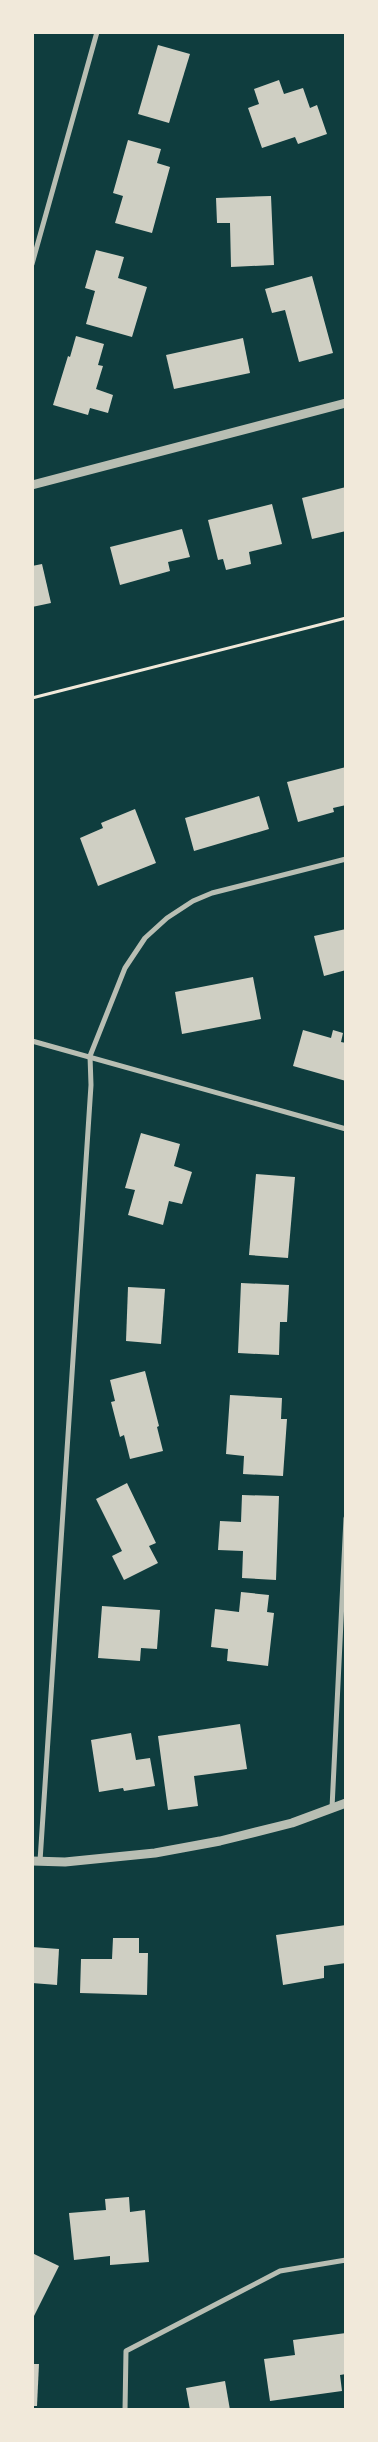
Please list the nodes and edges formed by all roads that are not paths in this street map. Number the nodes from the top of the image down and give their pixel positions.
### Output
1 (98, 32) edge
2 (32, 264) edge
3 (346, 403) edge
4 (32, 485) edge
5 (346, 859) edge
6 (32, 1041) edge
7 (90, 1056) junction
8 (346, 1129) edge
9 (346, 1518) edge
10 (346, 1803) edge
11 (332, 1808) junction
12 (36, 1861) edge
13 (346, 2260) edge
14 (125, 2410) edge

1 - 2 street
3 - 4 street
5 - 7 street
6 - 7 street
7 - 8 street
7 - 12 street
9 - 11 street
10 - 11 street
11 - 12 street
13 - 14 street

